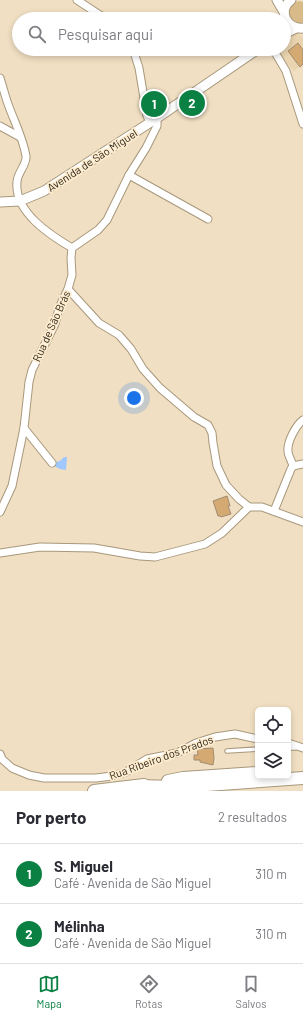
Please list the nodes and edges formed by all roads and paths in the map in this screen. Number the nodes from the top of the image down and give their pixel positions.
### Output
1 (77, 0) edge
2 (277, 0) edge
3 (291, 0) edge
4 (95, 12) edge
5 (282, 12) edge
6 (284, 12) edge
7 (291, 24) edge
8 (300, 30) edge
9 (135, 56) edge
10 (247, 56) edge
11 (277, 56) edge
12 (0, 78) edge
13 (153, 120) junction
14 (303, 124) edge
15 (0, 126) edge
16 (20, 137) junction
17 (129, 175) junction
18 (20, 201) junction
19 (0, 202) edge
20 (208, 219) dead end
21 (72, 248) junction
22 (68, 290) junction
23 (303, 420) edge
24 (24, 428) junction
25 (52, 463) dead end
26 (303, 464) edge
27 (294, 466) junction
28 (249, 507) junction
29 (274, 511) junction
30 (0, 512) edge
31 (303, 522) edge
32 (0, 553) edge
33 (255, 738) edge
34 (291, 744) edge
35 (291, 748) edge
36 (302, 748) edge
37 (255, 749) edge
38 (227, 751) dead end
39 (0, 754) edge
40 (303, 770) edge
41 (291, 771) edge
42 (255, 773) edge
43 (303, 778) edge
44 (303, 785) edge
45 (136, 786) junction
46 (94, 791) edge
47 (231, 791) edge

1 - 4 street
2 - 5 street
3 - 6 street
7 - 8 street
9 - 13 street
10 - 13 street, Avenida de São Miguel
11 - 14 street
12 - 16 street
13 - 17 street
13 - 18 street, Avenida de São Miguel
15 - 16 street
16 - 18 street
17 - 20 street
17 - 21 street
18 - 19 street, Avenida de São Miguel
18 - 21 street
21 - 22 street, Rua de São Brás
22 - 24 street, Rua de São Brás
22 - 28 street
23 - 27 street
24 - 25 street
24 - 30 street, Rua de São Brás
26 - 27 street
27 - 29 street
28 - 29 street
28 - 32 street
29 - 31 street
33 - 39 street, Rua Ribeiro dos Prados
34 - 36 street
35 - 36 lane
37 - 38 lane
40 - 41 highway
42 - 45 highway
43 - 45 highway
44 - 47 highway
45 - 46 highway

